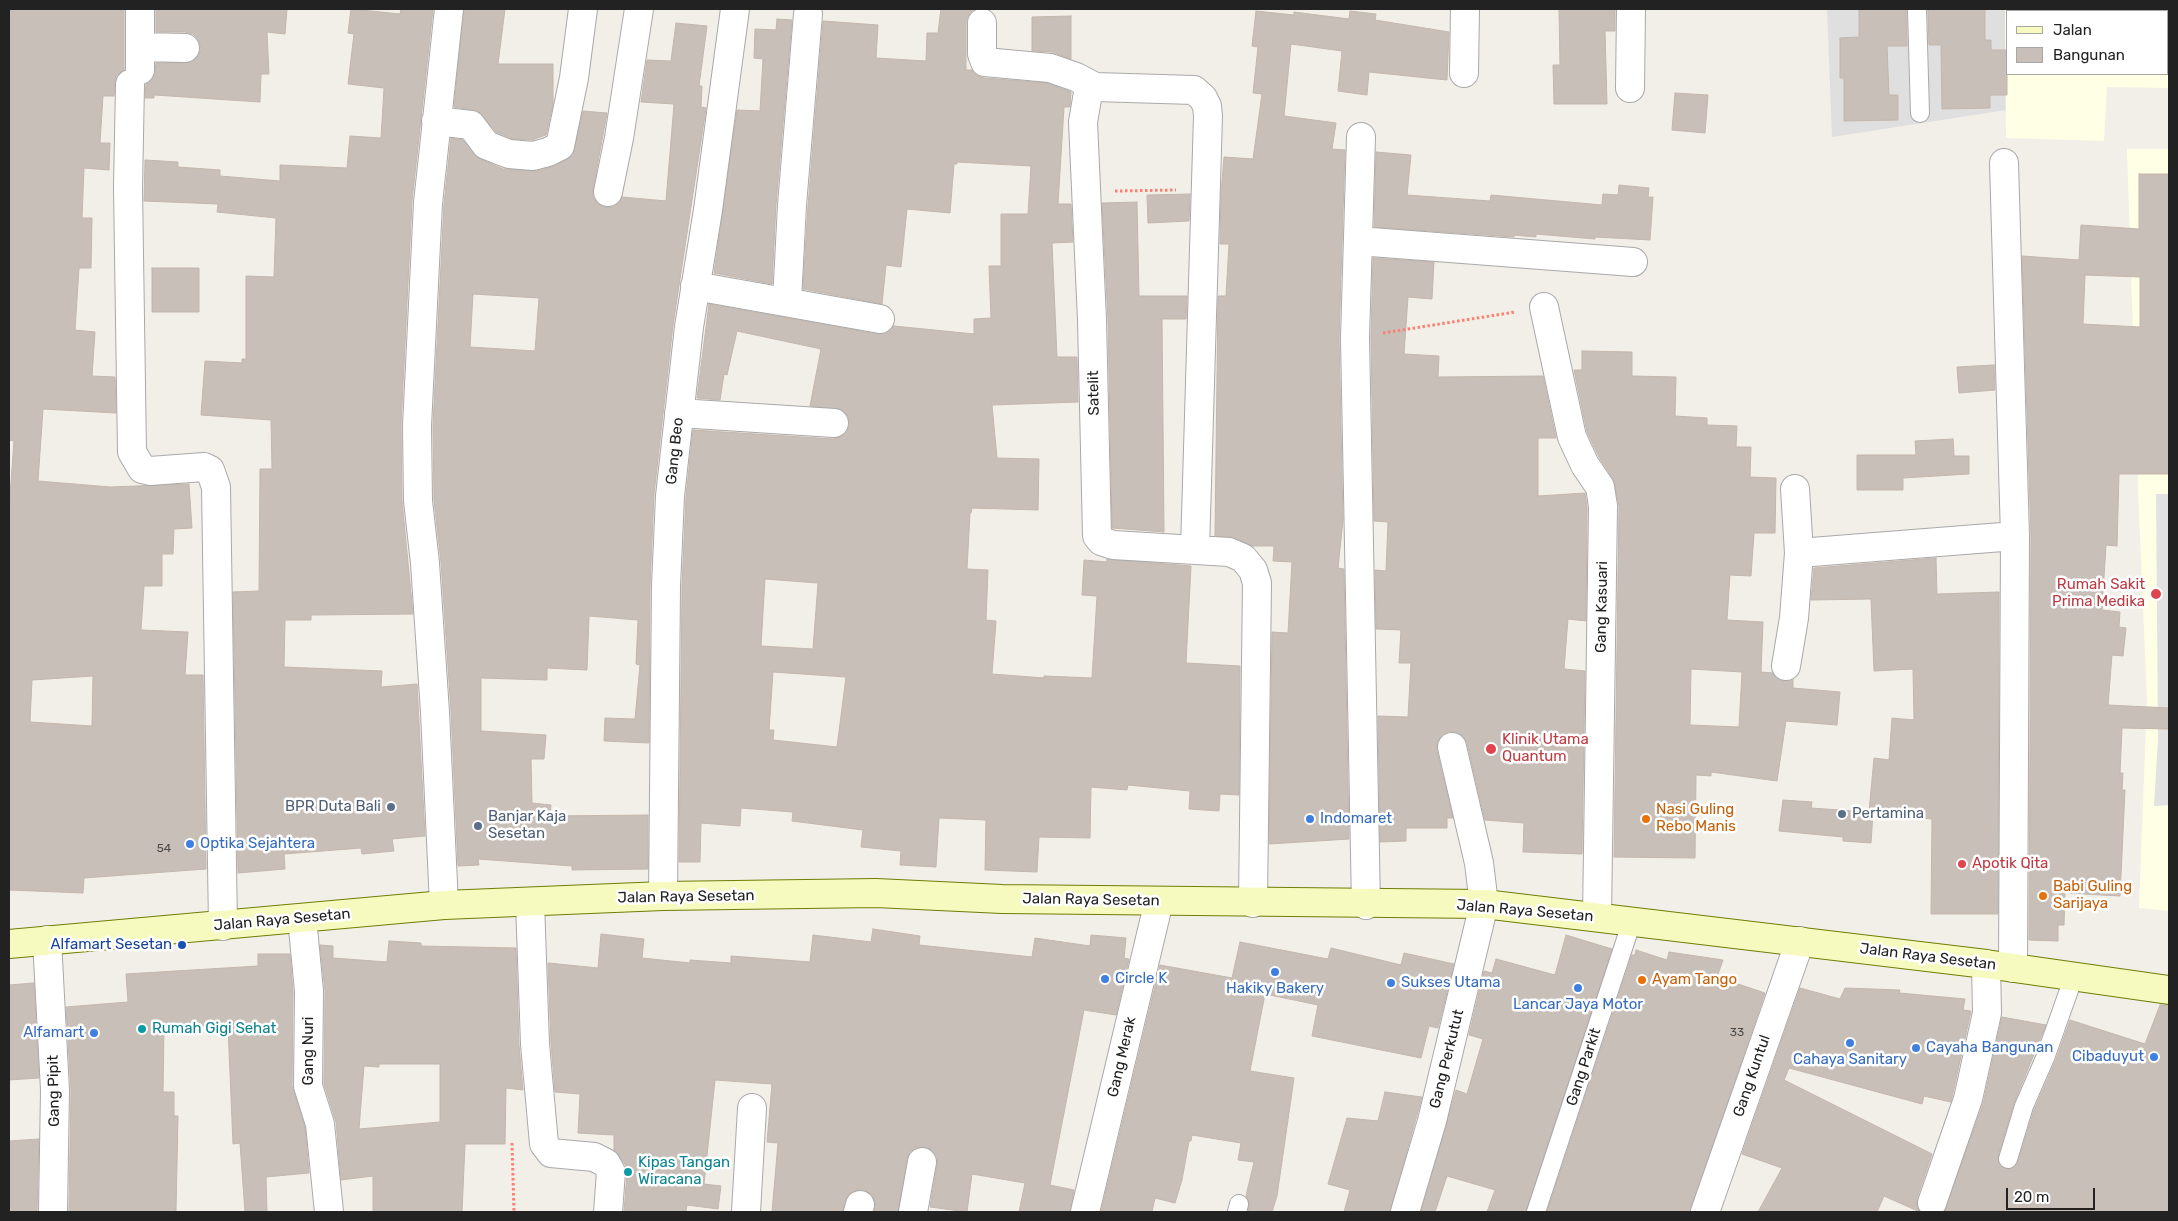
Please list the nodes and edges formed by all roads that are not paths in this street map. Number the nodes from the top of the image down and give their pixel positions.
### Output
1 (140, 9) edge
2 (449, 9) edge
3 (583, 9) edge
4 (639, 9) edge
5 (735, 9) edge
6 (1465, 9) edge
7 (1631, 9) edge
8 (1917, 9) edge
9 (808, 14) dead end
10 (982, 24) dead end
11 (186, 48) dead end
12 (137, 67) junction
13 (1464, 73) dead end
14 (1095, 88) junction
15 (1630, 88) dead end
16 (1920, 113) dead end
17 (436, 121) junction
18 (1361, 137) dead end
19 (2004, 163) dead end
20 (608, 192) dead end
21 (1358, 241) junction
22 (1633, 262) dead end
23 (695, 286) junction
24 (787, 301) junction
25 (1544, 308) road end
26 (880, 319) dead end
27 (679, 413) junction
28 (834, 423) dead end
29 (1795, 489) dead end
30 (2015, 536) junction
31 (1194, 549) junction
32 (1799, 553) junction
33 (1786, 666) dead end
34 (1452, 747) dead end
35 (663, 896) junction
36 (1158, 901) junction
37 (530, 902) junction
38 (1253, 903) junction
39 (1484, 904) junction
40 (444, 905) junction
41 (1366, 905) junction
42 (1597, 917) junction
43 (302, 918) junction
44 (1632, 921) junction
45 (223, 926) junction
46 (47, 940) junction
47 (1800, 941) junction
48 (9, 944) edge
49 (1986, 964) junction
50 (2013, 968) junction
51 (2074, 976) junction
52 (2169, 990) edge
53 (752, 1108) dead end
54 (2008, 1159) dead end
55 (922, 1162) dead end
56 (1932, 1203) dead end
57 (53, 1212) edge
58 (329, 1212) edge
59 (608, 1212) edge
60 (746, 1212) edge
61 (913, 1212) edge
62 (1085, 1212) edge
63 (1405, 1212) edge
64 (1536, 1212) edge
65 (1706, 1212) edge

1 - 12 street
2 - 17 street
3 - 17 street
4 - 20 street
5 - 23 street, Gang Beo
6 - 13 street
7 - 15 street
8 - 16 lane
9 - 24 street
10 - 14 street
11 - 12 street
12 - 45 street
14 - 31 street, Satelit
14 - 31 street
17 - 40 street
18 - 21 street
19 - 30 street
21 - 22 street
21 - 41 street
23 - 24 street
23 - 27 street, Gang Beo
24 - 26 street
25 - 42 street, Gang Kasuari
27 - 28 street
27 - 35 street, Gang Beo
29 - 32 street
30 - 32 street
30 - 50 street
31 - 38 street, Satelit
32 - 33 street
34 - 39 street
35 - 36 main road, Jalan Raya Sesetan
35 - 37 main road, Jalan Raya Sesetan
36 - 38 main road, Jalan Raya Sesetan
36 - 62 street, Gang Merak
37 - 40 main road, Jalan Raya Sesetan
37 - 59 street
38 - 41 main road, Jalan Raya Sesetan
39 - 41 main road, Jalan Raya Sesetan
39 - 42 main road, Jalan Raya Sesetan
39 - 63 street, Gang Perkutut
40 - 43 main road, Jalan Raya Sesetan
42 - 44 main road, Jalan Raya Sesetan
43 - 45 main road, Jalan Raya Sesetan
43 - 58 street, Gang Nuri
44 - 47 main road, Jalan Raya Sesetan
44 - 64 lane, Gang Parkit
45 - 46 main road, Jalan Raya Sesetan
46 - 48 main road, Jalan Raya Sesetan
46 - 57 street, Gang Pipit
47 - 49 main road, Jalan Raya Sesetan
47 - 65 street, Gang Kuntul
49 - 50 main road, Jalan Raya Sesetan
49 - 56 street
50 - 51 main road, Jalan Raya Sesetan
51 - 52 main road, Jalan Raya Sesetan
51 - 54 lane
53 - 60 street
55 - 61 street

